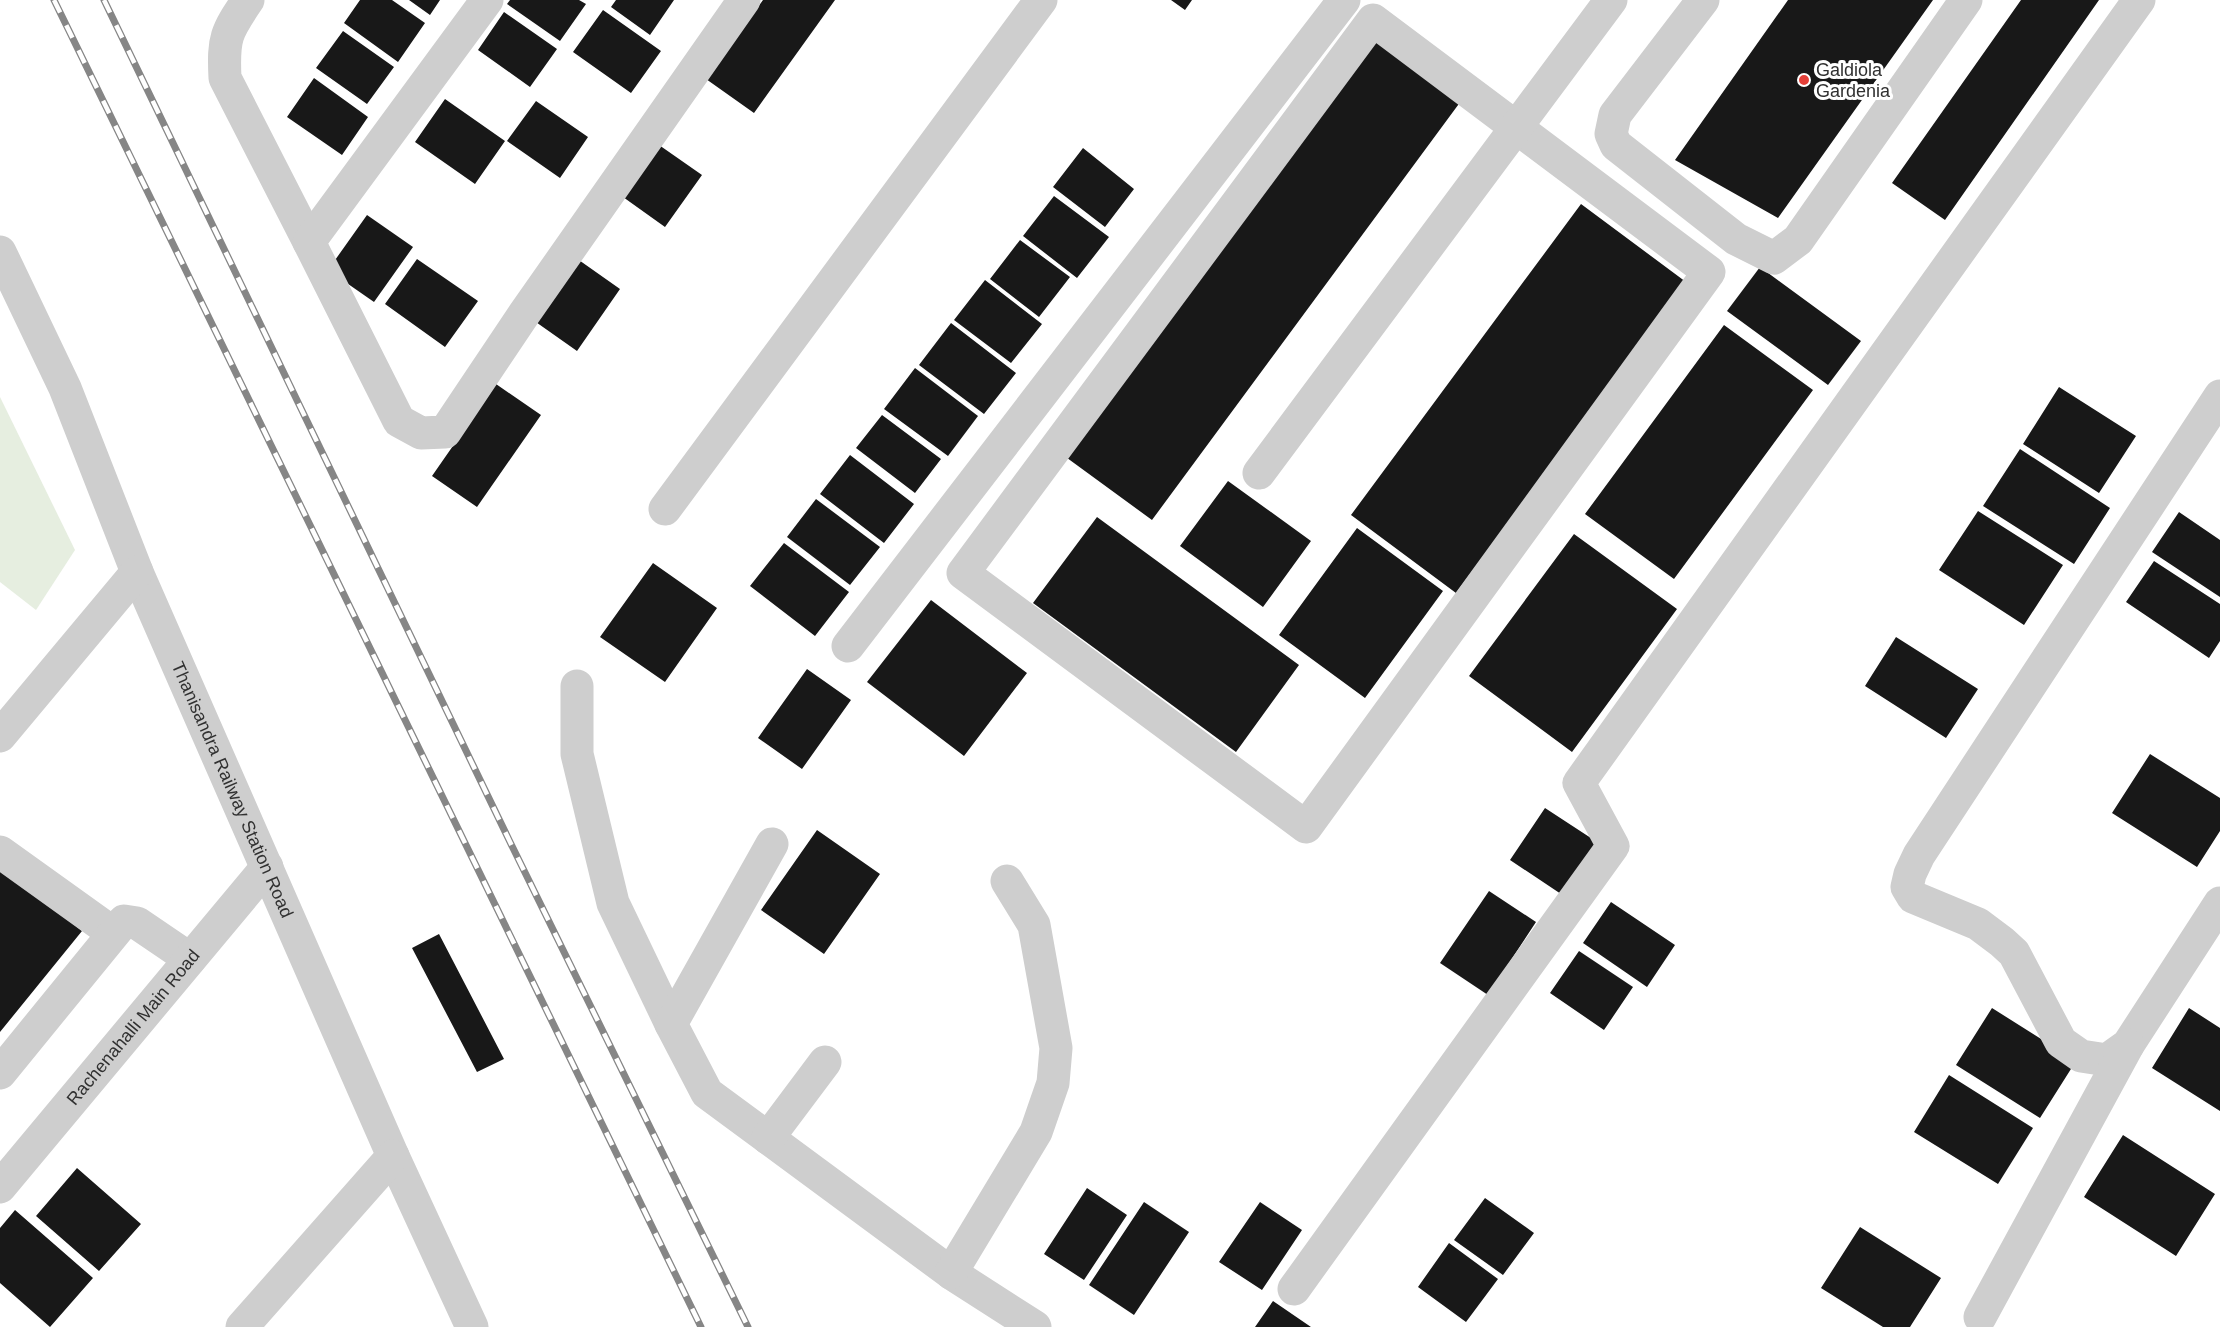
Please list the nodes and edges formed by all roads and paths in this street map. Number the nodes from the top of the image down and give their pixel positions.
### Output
1 (248, 0) edge
2 (487, 0) edge
3 (744, 0) edge
4 (1041, 0) edge
5 (1344, 0) edge
6 (1611, 0) edge
7 (1704, 0) edge
8 (1966, 0) edge
9 (2139, 0) edge
10 (1515, 129) junction
11 (309, 242) junction
12 (0, 252) edge
13 (2220, 396) edge
14 (1259, 473) dead end
15 (665, 509) dead end
16 (137, 572) junction
17 (848, 646) dead end
18 (577, 686) dead end
19 (0, 736) edge
20 (772, 844) dead end
21 (0, 852) edge
22 (267, 867) junction
23 (1007, 882) dead end
24 (2220, 903) edge
25 (112, 933) junction
26 (190, 959) junction
27 (671, 1024) junction
28 (2128, 1045) junction
29 (825, 1062) dead end
30 (0, 1073) edge
31 (768, 1138) junction
32 (393, 1156) junction
33 (0, 1187) edge
34 (951, 1273) junction
35 (1294, 1289) dead end
36 (1980, 1317) dead end
37 (242, 1327) edge
38 (472, 1327) edge
39 (1035, 1327) edge

1 - 11 street
2 - 11 street
3 - 11 street
4 - 15 street
5 - 17 street
6 - 10 street
7 - 8 street
9 - 35 street
10 - 10 street
10 - 14 street
12 - 16 street, Thanisandra Railway Station Road
13 - 28 street
16 - 19 street
16 - 22 street, Thanisandra Railway Station Road
18 - 27 street
20 - 27 street
21 - 25 street
22 - 26 street, Rachenahalli Main Road
22 - 32 street, Thanisandra Railway Station Road
23 - 34 street
24 - 28 street
25 - 26 street
25 - 30 street
26 - 33 street, Rachenahalli Main Road
27 - 31 street
28 - 36 street
29 - 31 street
31 - 34 street
32 - 37 street
32 - 38 street, Thanisandra Railway Station Road
34 - 39 street

